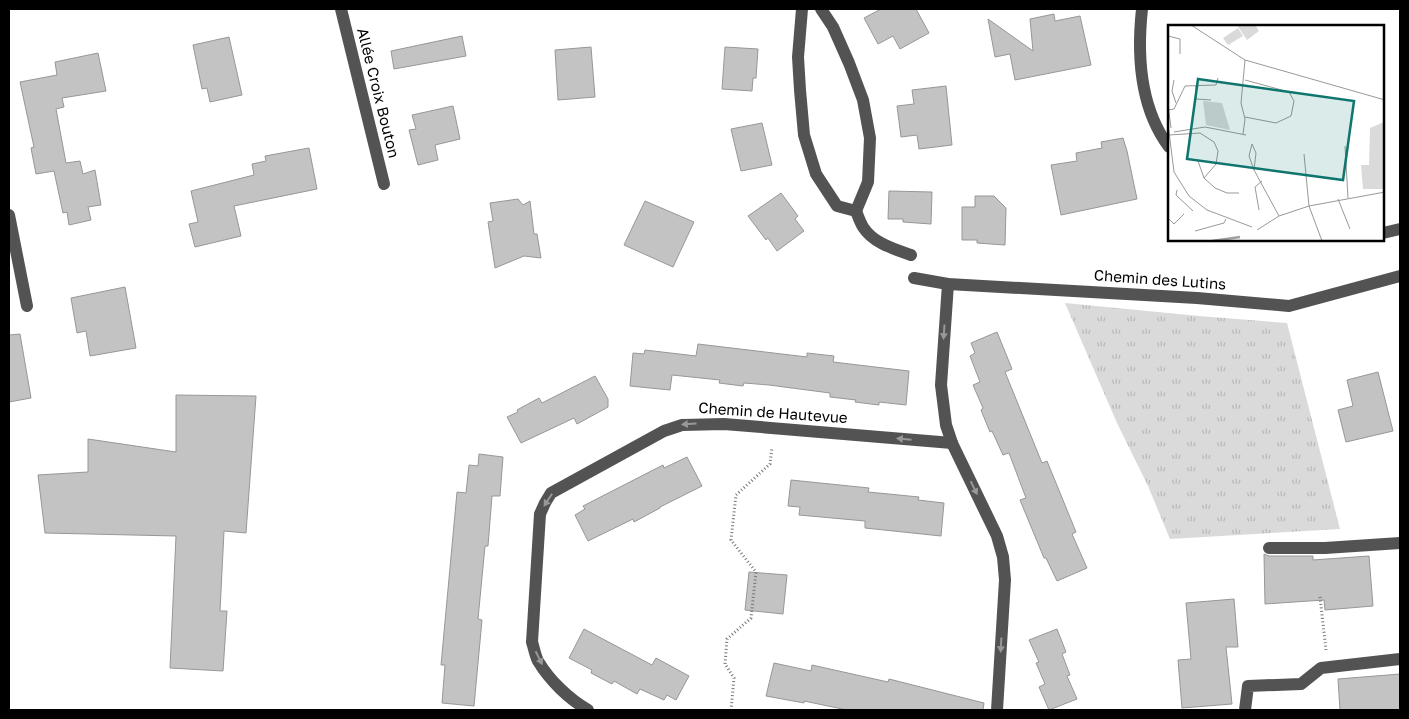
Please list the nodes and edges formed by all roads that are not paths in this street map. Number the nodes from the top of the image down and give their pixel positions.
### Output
1 (341, 9) edge
2 (802, 9) edge
3 (821, 9) edge
4 (1142, 9) edge
5 (1168, 146) edge
6 (384, 184) dead end
7 (856, 212) junction
8 (9, 215) edge
9 (1400, 230) edge
10 (1384, 233) edge
11 (911, 255) dead end
12 (1400, 276) edge
13 (914, 278) dead end
14 (948, 284) junction
15 (26, 306) dead end
16 (952, 444) junction
17 (1400, 543) edge
18 (1269, 548) dead end
19 (1400, 659) edge
20 (588, 710) edge
21 (997, 710) edge
22 (1245, 710) edge

1 - 6 street, Allée Croix Bouton
2 - 7 street
3 - 7 street
4 - 5 street
7 - 11 street
8 - 15 street
9 - 10 street
12 - 14 street, Chemin des Lutins
13 - 14 street, Chemin des Lutins
14 -> 16 street
16 -> 20 street, Chemin de Hautevue
16 -> 21 street
17 - 18 street
19 - 22 street

